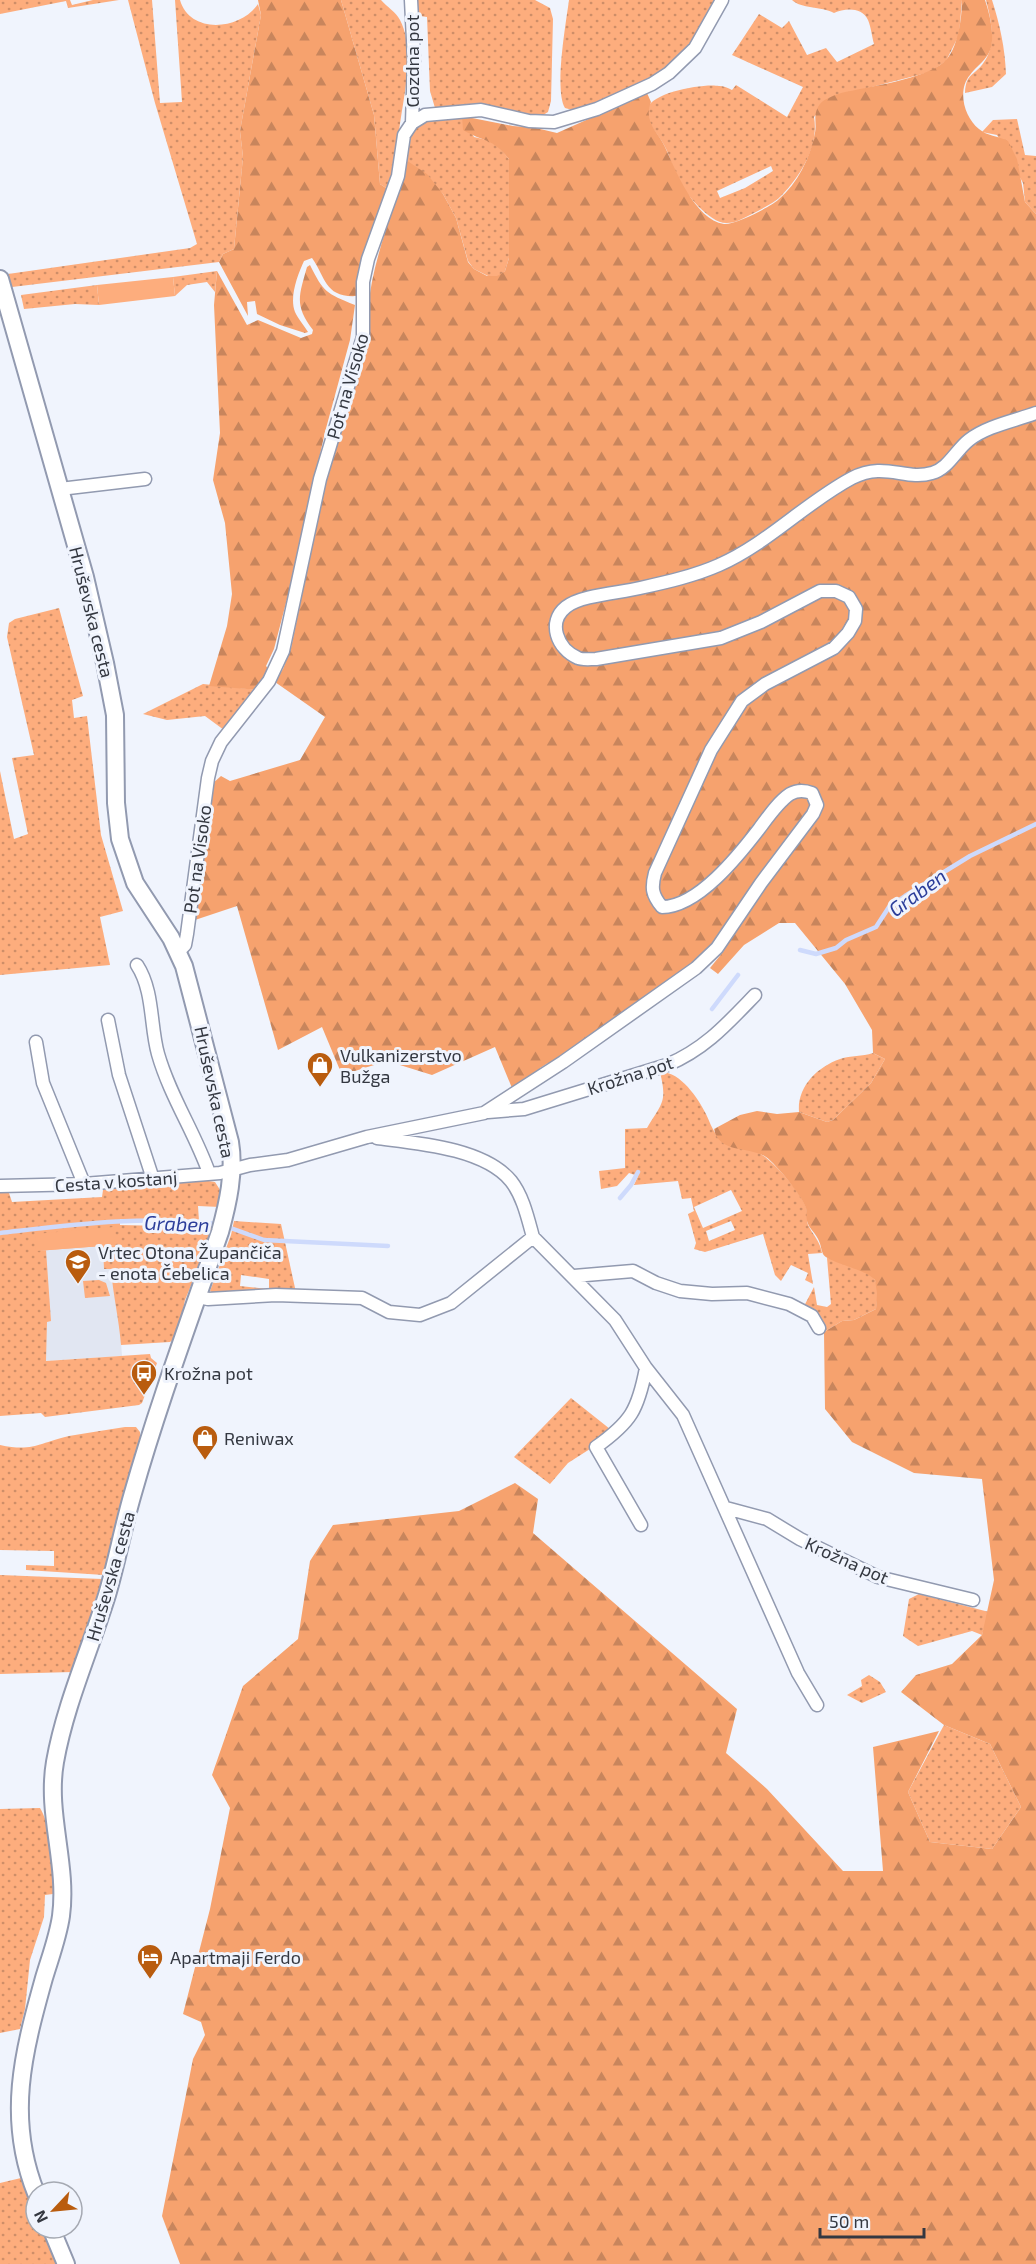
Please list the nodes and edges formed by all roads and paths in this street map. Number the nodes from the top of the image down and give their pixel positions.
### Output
1 (411, 0) edge
2 (722, 0) edge
3 (412, 123) junction
4 (0, 279) edge
5 (1036, 413) edge
6 (145, 479) dead end
7 (60, 489) junction
8 (178, 952) junction
9 (137, 965) dead end
10 (755, 995) dead end
11 (108, 1020) dead end
12 (36, 1042) dead end
13 (484, 1113) junction
14 (367, 1137) junction
15 (232, 1170) junction
16 (209, 1173) junction
17 (153, 1179) junction
18 (84, 1184) junction
19 (0, 1186) edge
20 (533, 1237) junction
21 (574, 1276) junction
22 (198, 1297) junction
23 (819, 1328) dead end
24 (646, 1368) junction
25 (726, 1508) junction
26 (641, 1525) dead end
27 (973, 1600) dead end
28 (817, 1705) dead end
29 (32, 2180) edge
30 (56, 2240) edge
31 (66, 2264) edge

1 - 3 street, Gozdna pot
2 - 3 street
3 - 8 street, Pot na Visoko
4 - 7 street, Hruševska cesta
5 - 13 street, Krožna pot
6 - 7 street
7 - 8 street, Hruševska cesta
8 - 15 street, Hruševska cesta
9 - 16 street
10 - 13 street, Krožna pot
11 - 17 street
12 - 18 street
13 - 14 street, Krožna pot
14 - 15 street, Krožna pot
14 - 20 street, Krožna pot
15 - 16 street, Cesta v kostanj
15 - 22 street, Hruševska cesta
16 - 17 street, Cesta v kostanj
17 - 18 street, Cesta v kostanj
18 - 19 street, Cesta v kostanj
20 - 21 street
20 - 22 street
21 - 23 street
21 - 24 street
22 - 29 street, Hruševska cesta
24 - 25 street
24 - 26 street
25 - 27 street, Krožna pot
25 - 28 street
30 - 31 street

